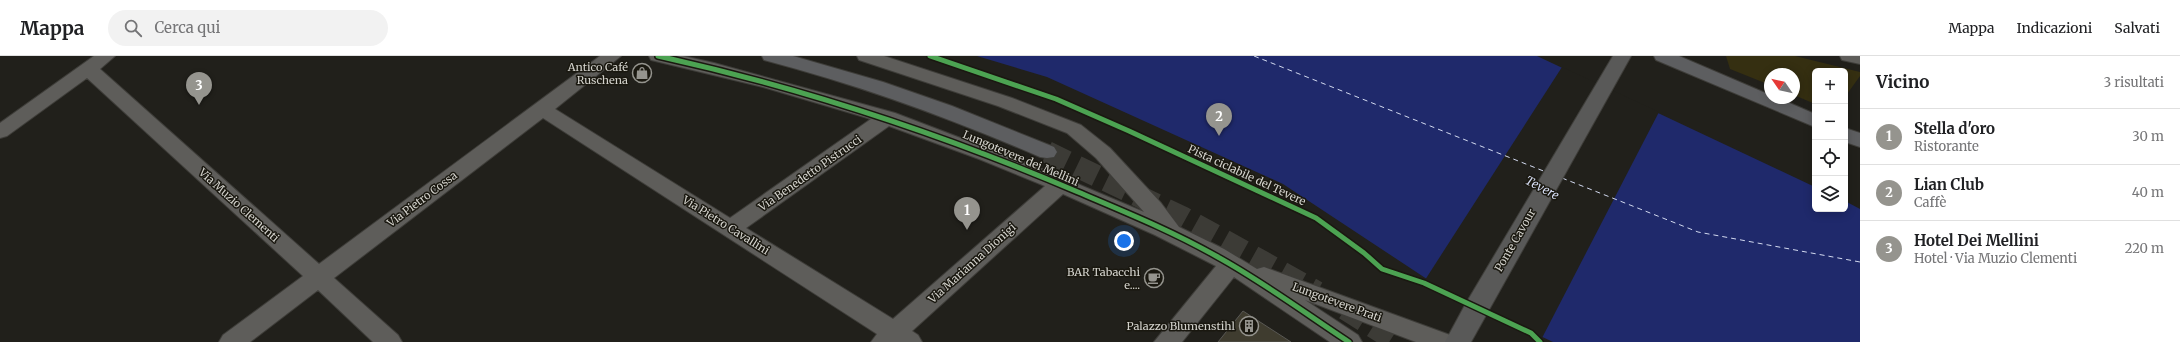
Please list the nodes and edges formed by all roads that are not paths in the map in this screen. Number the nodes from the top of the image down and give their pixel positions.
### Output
1 (106, 56) edge
2 (612, 56) edge
3 (658, 56) edge
4 (771, 56) edge
5 (866, 56) edge
6 (1663, 56) edge
7 (1849, 56) edge
8 (1860, 57) edge
9 (1619, 61) edge
10 (88, 69) junction
11 (542, 109) junction
12 (888, 117) junction
13 (1812, 120) edge
14 (0, 132) edge
15 (1848, 135) edge
16 (1860, 141) edge
17 (1047, 152) tunnel mouth
18 (1060, 184) junction
19 (731, 228) junction
20 (1171, 233) junction
21 (1231, 264) junction
22 (318, 276) junction
23 (896, 339) edge
24 (232, 342) edge
25 (389, 342) edge
26 (1167, 342) edge
27 (1349, 342) edge
28 (1441, 342) edge
29 (1458, 342) edge

1 - 10 street
2 - 11 street, Via Pietro Cossa
3 - 12 street, Lungotevere dei Mellini
4 - 17 main road, Lungotevere dei Mellini
5 - 20 street
6 - 13 main road
7 - 8 street
9 - 29 street, Ponte Cavour
10 - 14 street
10 - 22 street, Via Muzio Clementi
11 - 19 street, Via Pietro Cavallini
11 - 22 street, Via Pietro Cossa
12 - 18 street, Lungotevere dei Mellini
12 - 19 street, Via Benedetto Pistrucci
15 - 16 main road
18 - 20 street, Lungotevere dei Mellini
18 - 23 street, Via Marianna Dionigi
19 - 23 street, Via Pietro Cavallini
20 - 21 street, Lungotevere dei Mellini
21 - 26 street
21 - 27 street, Lungotevere dei Mellini
21 - 28 street, Lungotevere Prati
22 - 24 street, Via Pietro Cossa
22 - 25 street, Via Muzio Clementi

